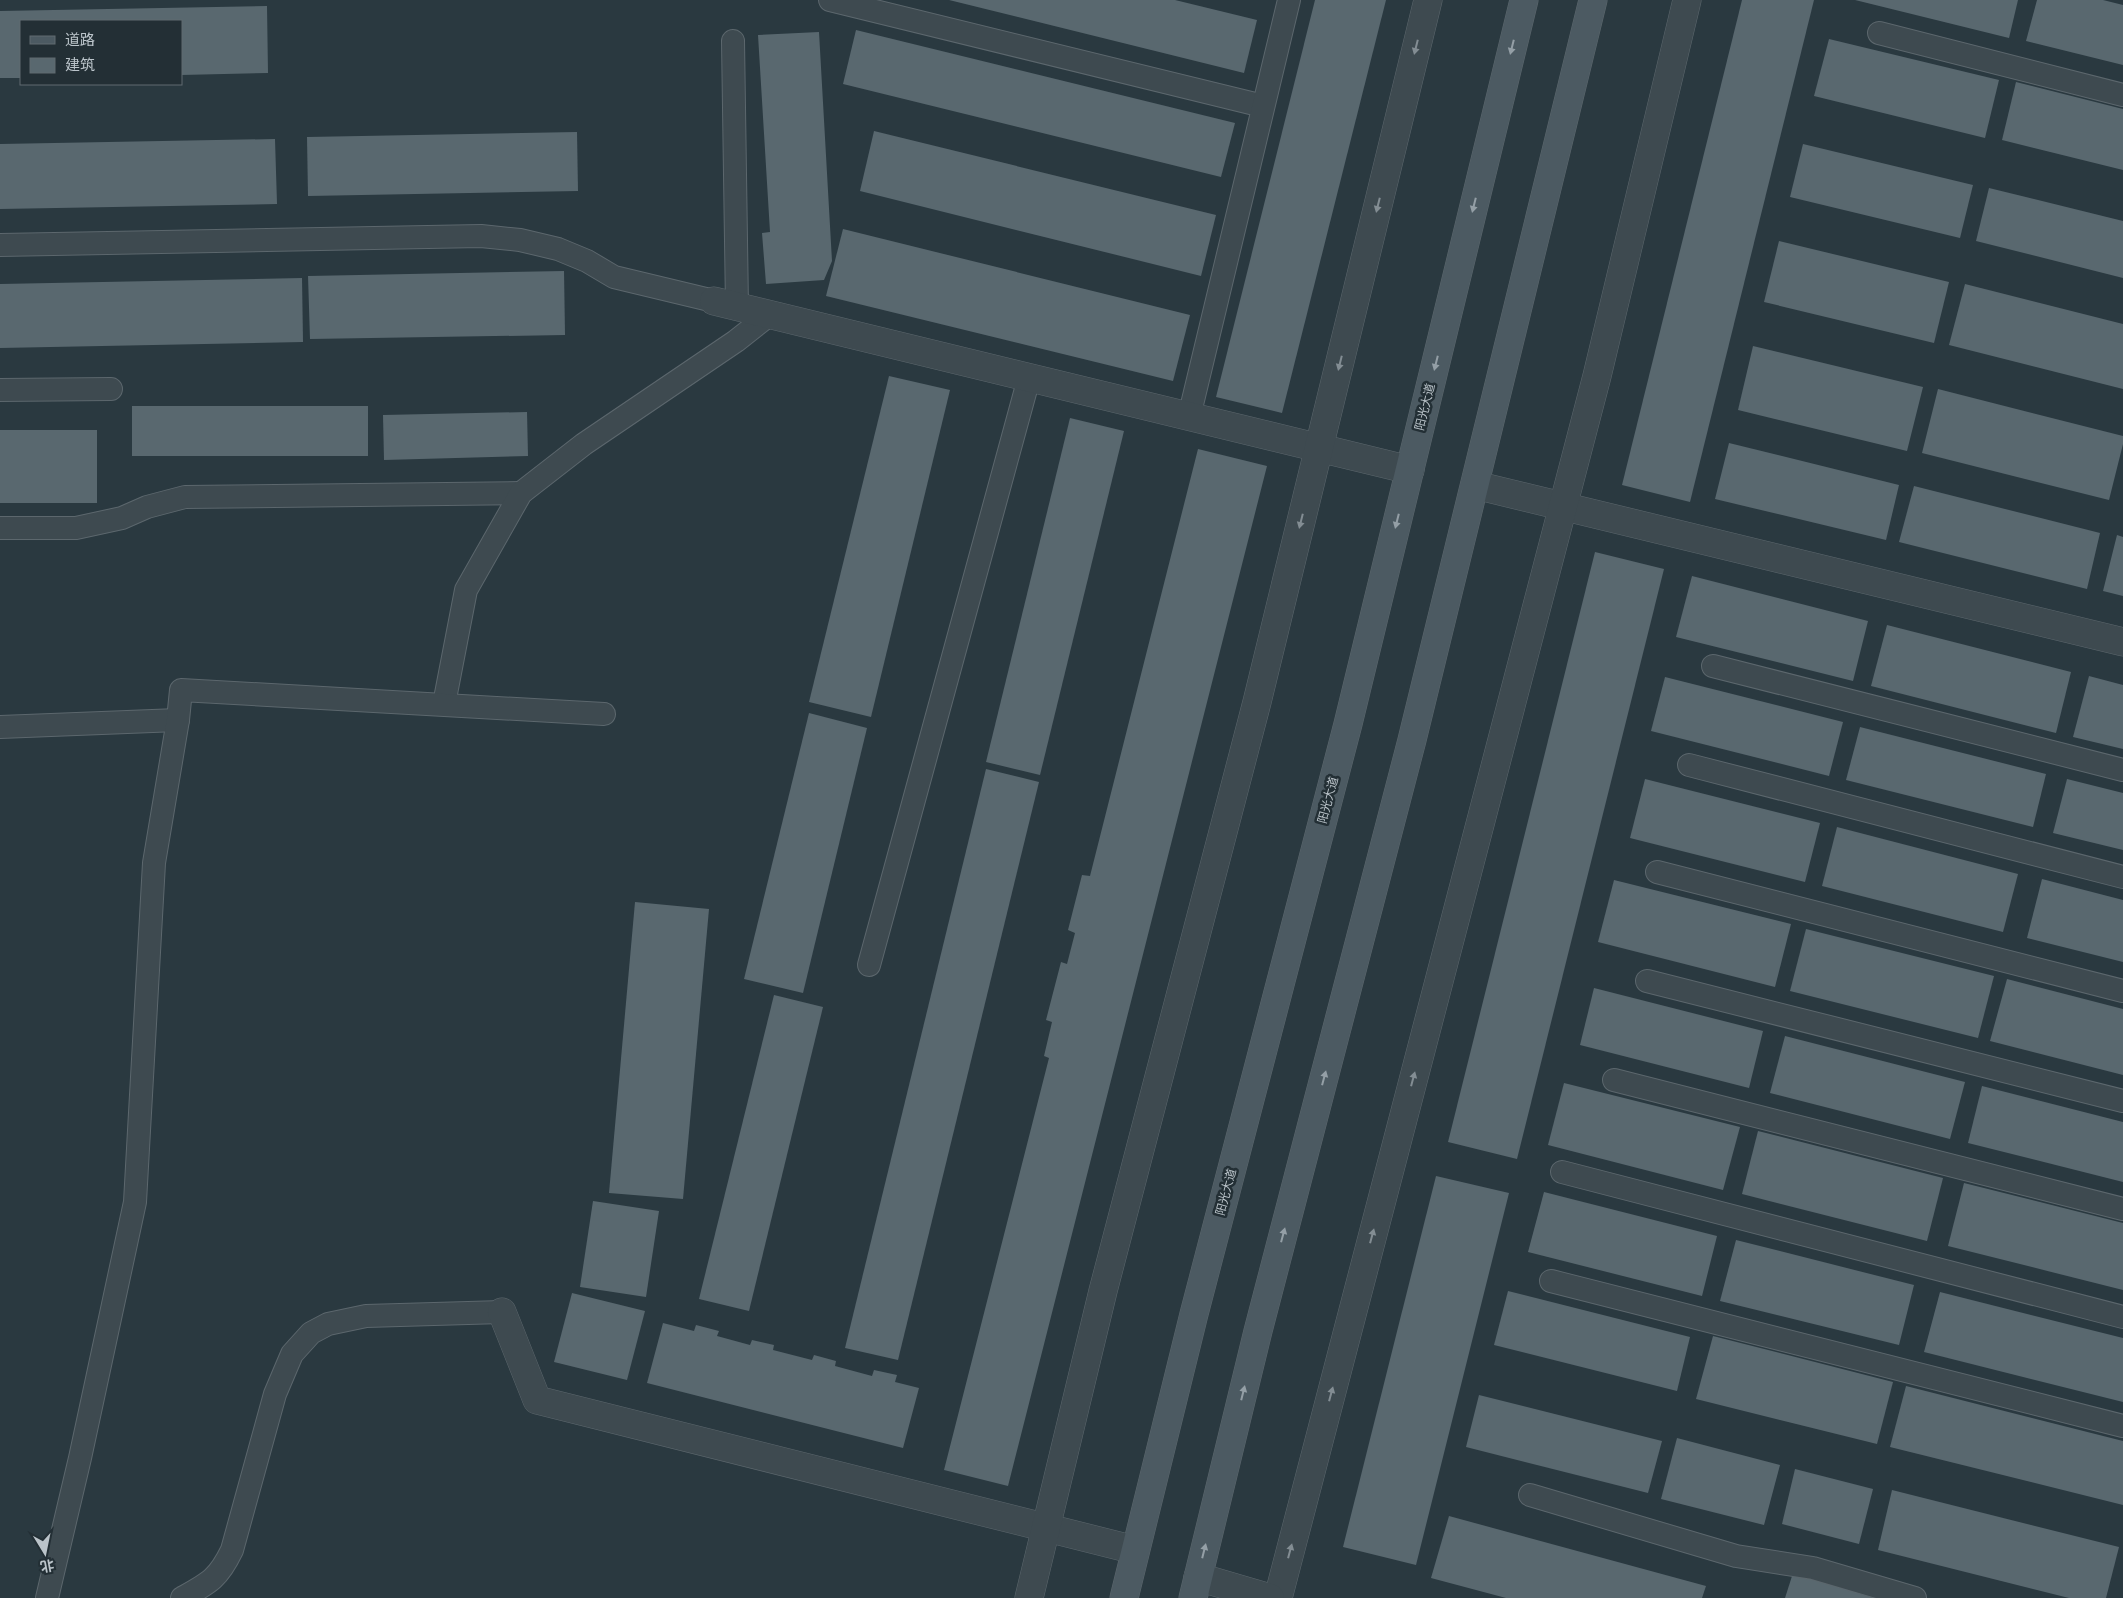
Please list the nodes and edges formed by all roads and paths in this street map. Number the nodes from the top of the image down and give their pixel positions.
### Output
1 (830, 0) edge
2 (1289, 0) edge
3 (1428, 0) edge
4 (1524, 0) edge
5 (1593, 0) edge
6 (1687, 0) edge
7 (1879, 33) dead end
8 (733, 41) dead end
9 (2123, 95) edge
10 (1263, 106) junction
11 (0, 245) edge
12 (726, 304) junction
13 (769, 314) junction
14 (1029, 378) junction
15 (111, 389) dead end
16 (0, 390) edge
17 (1189, 417) junction
18 (1319, 448) junction
19 (1410, 470) junction
20 (1474, 485) junction
21 (521, 493) junction
22 (1563, 506) junction
23 (0, 528) edge
24 (2123, 642) edge
25 (1713, 666) dead end
26 (444, 704) junction
27 (604, 714) dead end
28 (178, 720) junction
29 (0, 727) edge
30 (1689, 764) dead end
31 (2123, 770) edge
32 (1657, 872) dead end
33 (2123, 877) edge
34 (869, 966) dead end
35 (1647, 981) dead end
36 (2123, 990) edge
37 (1614, 1080) dead end
38 (2123, 1101) edge
39 (1562, 1172) dead end
40 (2123, 1209) edge
41 (1551, 1281) dead end
42 (502, 1312) joint
43 (2123, 1316) edge
44 (2123, 1426) edge
45 (1530, 1495) dead end
46 (1046, 1528) junction
47 (1136, 1550) junction
48 (1195, 1587) edge
49 (49, 1598) edge
50 (182, 1598) edge
51 (1029, 1598) edge
52 (1124, 1598) edge
53 (1270, 1598) edge
54 (1278, 1598) edge
55 (1915, 1598) edge

1 - 10 lane
2 - 10 lane
3 -> 18 street
4 -> 19 main road, 阳光大道
5 - 20 main road
6 - 22 street
7 - 9 lane
8 - 12 lane
10 - 17 lane
11 - 12 lane
12 - 13 street
13 - 14 street
13 - 21 lane
14 - 17 street
14 - 34 lane
15 - 16 lane
17 - 18 street
18 - 19 street
18 -> 46 street
19 -> 47 main road, 阳光大道
20 - 22 street
48 -> 20 main road
21 - 23 lane
21 - 26 lane
22 - 24 street
54 -> 22 street
25 - 31 lane
26 - 27 lane
26 - 28 lane
28 - 29 lane
28 - 49 lane
30 - 33 lane
32 - 36 lane
35 - 38 lane
37 - 40 lane
39 - 43 lane
41 - 44 lane
42 - 46 street
42 - 50 lane
45 - 55 lane
46 - 47 street
46 - 51 street
47 - 52 main road, 阳光大道
48 - 53 street

